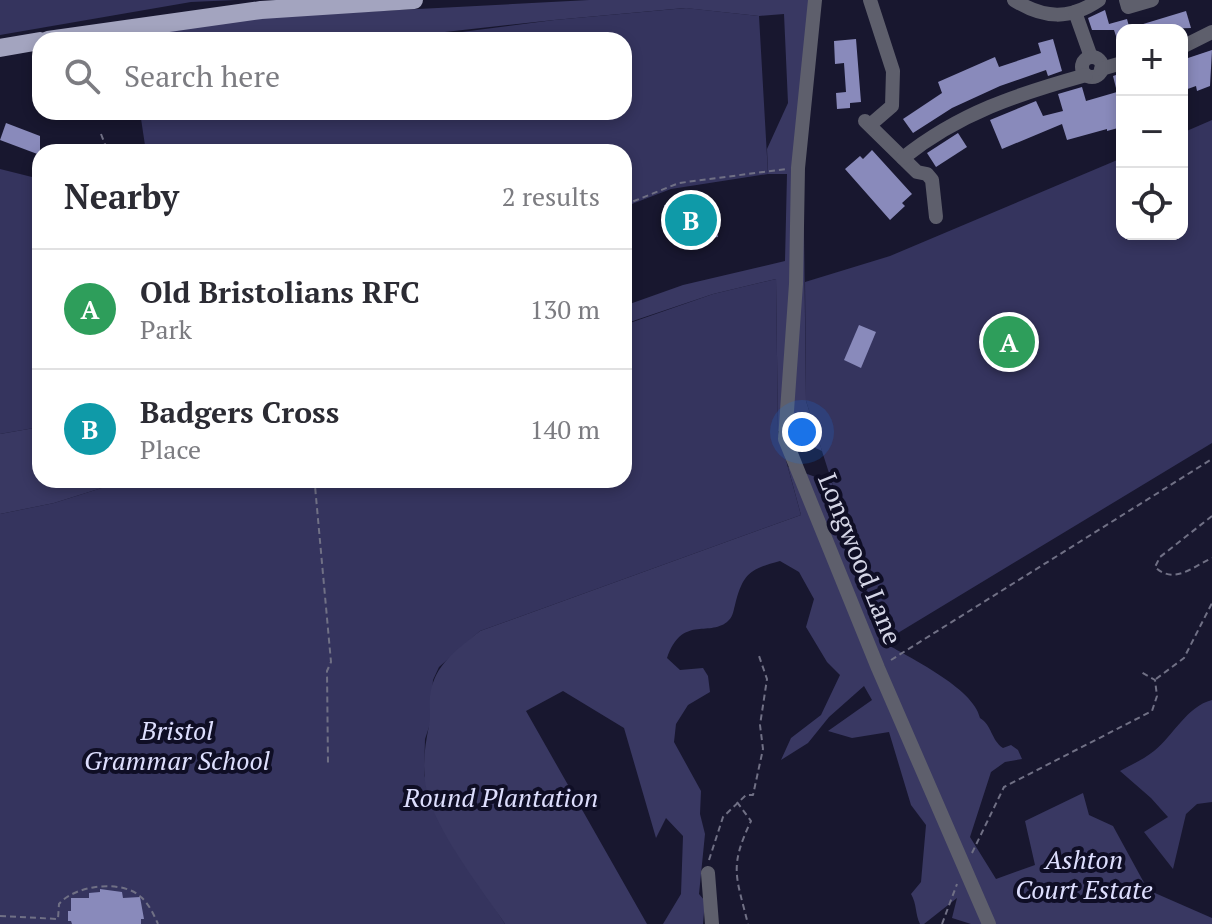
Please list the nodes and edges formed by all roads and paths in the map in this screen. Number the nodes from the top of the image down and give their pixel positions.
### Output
1 (414, 0) edge
2 (815, 0) edge
3 (870, 0) edge
4 (1014, 0) edge
5 (1099, 0) edge
6 (1126, 0) edge
7 (1152, 0) edge
8 (1075, 12) junction
9 (106, 32) edge
10 (1212, 32) edge
11 (32, 43) edge
12 (1188, 44) edge
13 (0, 48) edge
14 (1091, 57) junction
15 (1116, 65) edge
16 (1101, 69) junction
17 (1086, 75) junction
18 (101, 134) dead end
19 (105, 144) edge
20 (903, 158) junction
21 (798, 168) junction
22 (632, 202) edge
23 (936, 217) dead end
24 (1212, 459) edge
25 (315, 488) edge
26 (1212, 516) edge
27 (1212, 558) edge
28 (1212, 603) edge
29 (759, 656) dead end
30 (878, 668) junction
31 (1141, 672) dead end
32 (1155, 680) junction
33 (328, 765) dead end
34 (737, 802) junction
35 (966, 855) junction
36 (708, 873) joint
37 (957, 883) dead end
38 (0, 916) edge
39 (158, 924) edge
40 (712, 924) edge
41 (748, 924) edge
42 (942, 924) edge
43 (989, 924) edge

1 - 9 main road
2 - 21 street, Longwood Lane
3 - 20 street
4 - 8 street
5 - 8 street
6 - 7 street
8 - 14 street
10 - 12 street
11 - 13 main road
14 - 16 street
14 - 17 street
15 - 16 street
16 - 17 street
17 - 20 street
18 - 19 path
20 - 23 street
21 - 22 path
21 - 30 street, Longwood Lane
24 - 30 path
25 - 33 path
26 - 27 path
28 - 32 path
29 - 34 path
30 - 35 street, Longwood Lane
31 - 32 path
32 - 35 path
34 - 36 path
34 - 41 path
35 - 43 street, Longwood Lane
36 - 40 street
37 - 42 path
38 - 39 path

